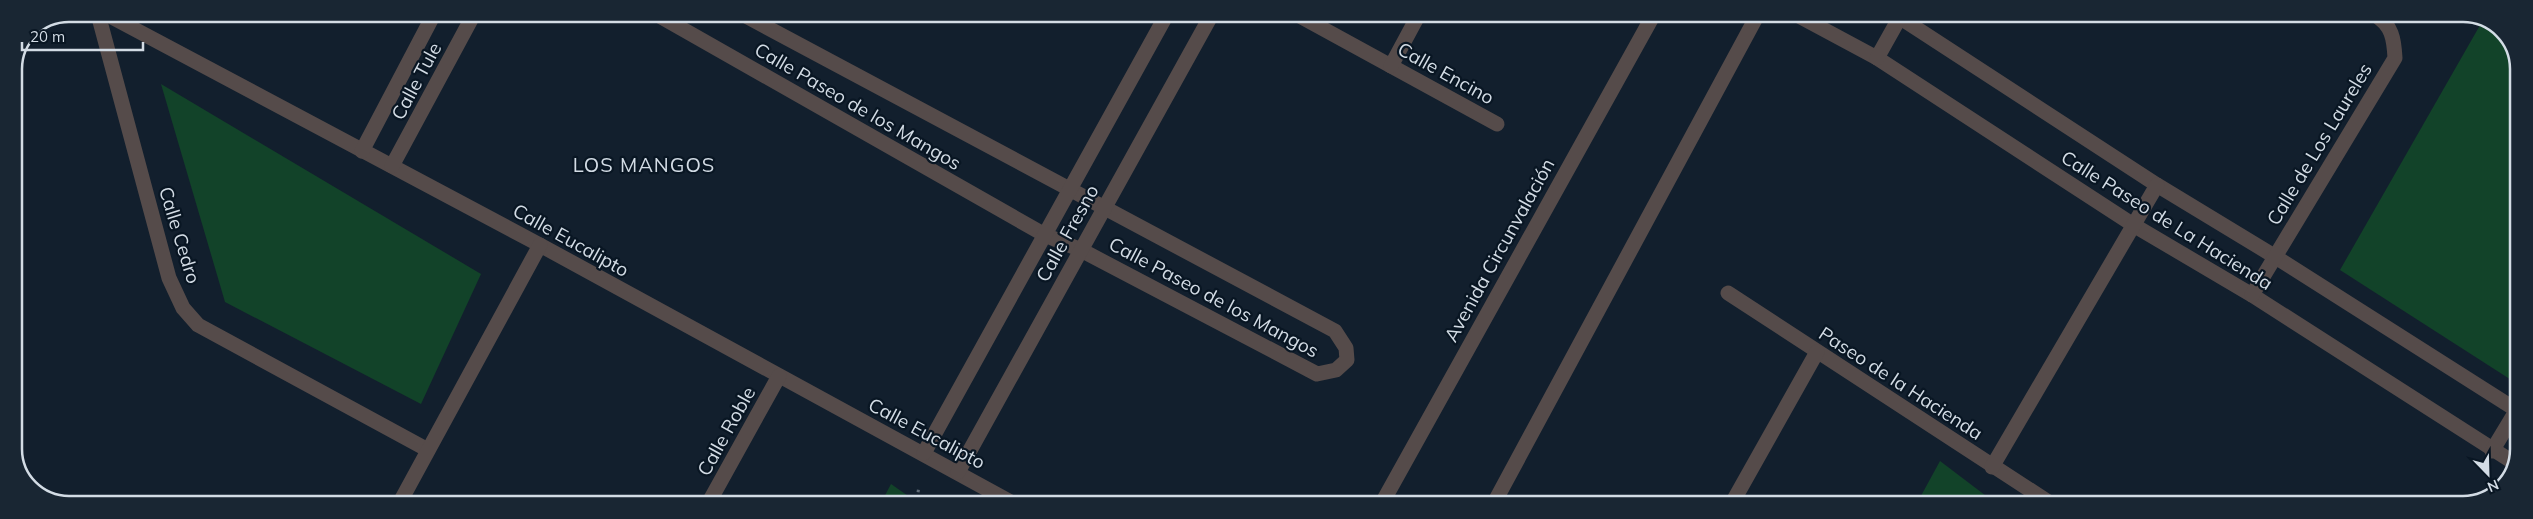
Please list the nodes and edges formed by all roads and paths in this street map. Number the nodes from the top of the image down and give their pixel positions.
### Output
1 (100, 22) edge
2 (121, 22) edge
3 (430, 22) edge
4 (470, 22) edge
5 (670, 22) edge
6 (757, 22) edge
7 (1163, 22) edge
8 (1208, 22) edge
9 (1311, 22) edge
10 (1415, 22) edge
11 (1650, 22) edge
12 (1754, 22) edge
13 (1810, 22) edge
14 (1895, 22) edge
15 (1907, 22) edge
16 (2386, 22) edge
17 (1877, 58) junction
18 (1391, 66) junction
19 (1497, 124) dead end
20 (362, 151) junction
21 (392, 166) junction
22 (2157, 185) junction
23 (1070, 190) junction
24 (1104, 208) junction
25 (2135, 226) junction
26 (1045, 235) junction
27 (540, 245) junction
28 (1081, 250) junction
29 (2274, 256) junction
30 (1728, 293) dead end
31 (2252, 295) junction
32 (1817, 352) junction
33 (779, 376) junction
34 (2510, 405) edge
35 (2510, 423) edge
36 (428, 450) junction
37 (2492, 451) junction
38 (924, 453) junction
39 (2509, 460) edge
40 (1992, 466) junction
41 (958, 472) junction
42 (403, 496) edge
43 (712, 496) edge
44 (1000, 496) edge
45 (1386, 496) edge
46 (1498, 496) edge
47 (1736, 496) edge
48 (2039, 496) edge

1 - 36 street, Calle Cedro
2 - 20 street, Calle Eucalipto
3 - 20 street, Calle Tule
4 - 21 street, Calle Tule
5 - 26 street, Calle Paseo de los Mangos
6 - 23 street, Calle Paseo de los Mangos
7 - 23 street, Calle Fresno
8 - 24 street, Calle Fresno
9 - 18 street, Calle Encino
10 - 18 street
11 - 45 street, Avenida Circunvalación
12 - 46 street
13 - 17 street, Calle Paseo de La Hacienda
14 - 17 street
15 - 22 street, Calle Paseo de La Hacienda
16 - 29 street, Calle de Los Laureles
17 - 25 street, Calle Paseo de La Hacienda
18 - 19 street, Calle Encino
20 - 21 street, Calle Eucalipto
21 - 27 street, Calle Eucalipto
22 - 25 street
22 - 29 street, Calle Paseo de La Hacienda
23 - 24 street, Calle Paseo de los Mangos
23 - 26 street, Calle Fresno
24 - 28 street, Calle Fresno
24 - 28 street, Calle Paseo de los Mangos
25 - 31 street, Calle Paseo de La Hacienda
25 - 40 street
26 - 28 street, Calle Paseo de los Mangos
26 - 38 street, Calle Fresno
27 - 33 street, Calle Eucalipto
27 - 36 street
28 - 41 street, Calle Fresno
29 - 31 street, Calle de Los Laureles
29 - 34 street, Calle Paseo de La Hacienda
30 - 32 street, Paseo de la Hacienda
31 - 37 street, Calle Paseo de La Hacienda
32 - 40 street, Paseo de la Hacienda
32 - 47 street
33 - 38 street, Calle Eucalipto
33 - 43 street, Calle Roble
35 - 37 street
36 - 42 street
37 - 39 street, Calle Paseo de La Hacienda
38 - 41 street, Calle Eucalipto
40 - 48 street, Paseo de la Hacienda
41 - 44 street, Calle Eucalipto

